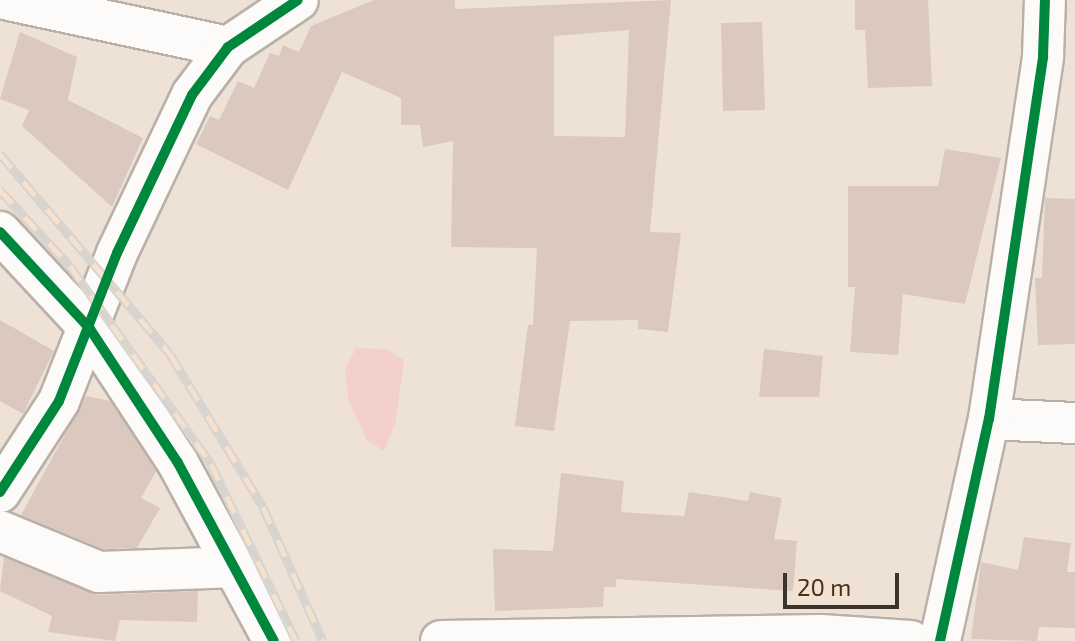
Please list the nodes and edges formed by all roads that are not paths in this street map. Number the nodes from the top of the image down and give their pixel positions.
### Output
1 (9, 0) edge
2 (298, 0) edge
3 (1045, 0) edge
4 (228, 47) junction
5 (0, 232) edge
6 (90, 329) junction
7 (989, 419) junction
8 (1075, 423) edge
9 (0, 492) edge
10 (0, 531) edge
11 (238, 567) junction
12 (274, 641) edge
13 (441, 641) edge
14 (911, 641) edge
15 (940, 641) edge

1 - 4 street
2 - 4 street
3 - 7 street
4 - 6 street
5 - 6 street
6 - 9 street
6 - 11 street
7 - 8 street
7 - 15 street
10 - 11 street
11 - 12 street
13 - 14 street

